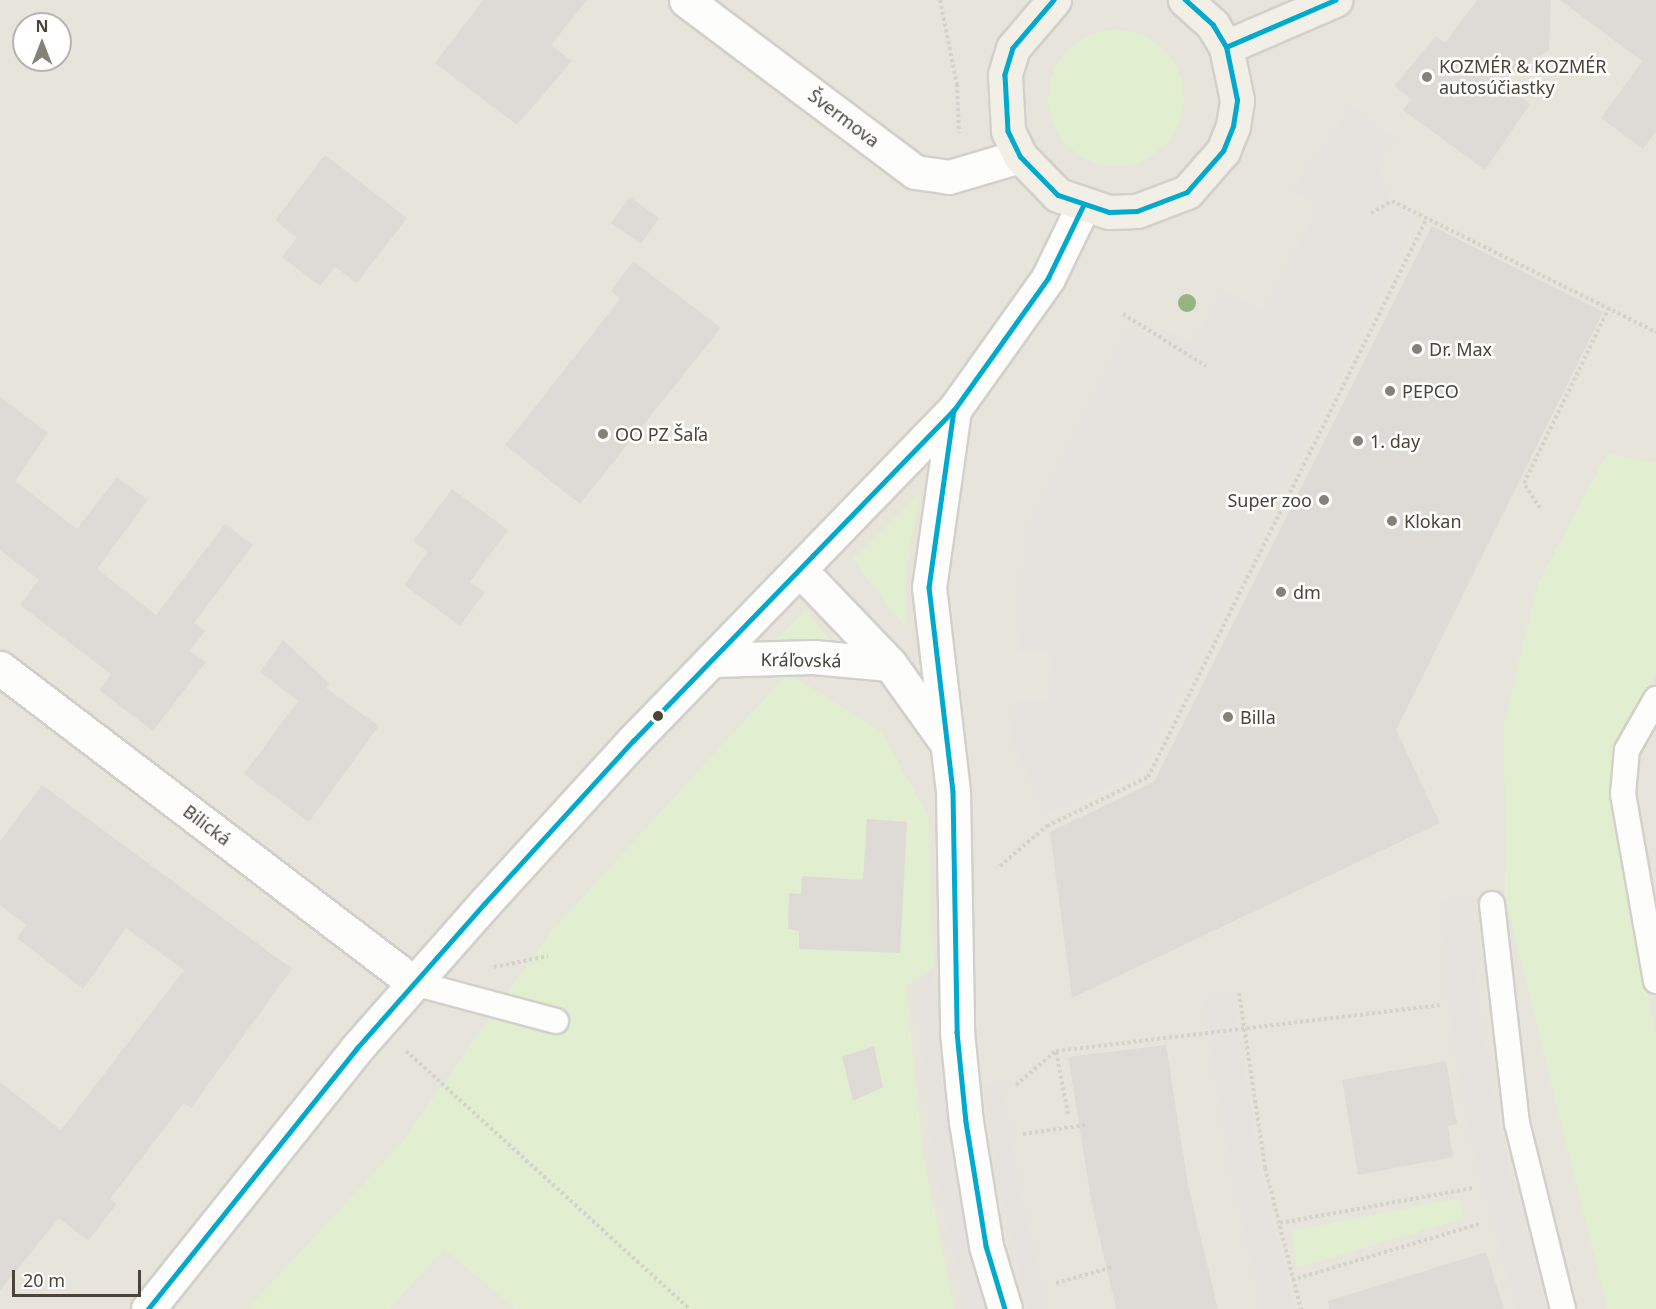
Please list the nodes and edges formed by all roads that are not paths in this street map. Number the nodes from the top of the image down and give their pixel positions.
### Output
1 (686, 0) edge
2 (1054, 0) edge
3 (1185, 0) edge
4 (1335, 0) edge
5 (1226, 47) junction
6 (1020, 156) junction
7 (1083, 206) junction
8 (954, 410) junction
9 (800, 570) junction
10 (712, 660) junction
11 (891, 664) junction
12 (0, 668) edge
13 (1656, 699) edge
14 (944, 740) junction
15 (1492, 904) dead end
16 (1656, 981) edge
17 (414, 983) junction
18 (556, 1021) dead end
19 (148, 1309) edge
20 (1005, 1309) edge
21 (1563, 1309) edge

1 - 6 street, Švermova
2 - 6 main road
3 - 5 main road
4 - 5 main road
5 - 7 main road
6 - 7 main road
7 - 8 street
8 - 9 street
8 - 14 street, Kráľovská
9 - 10 street
9 - 11 street, Kráľovská
10 - 11 street, Kráľovská
10 - 17 street
11 - 14 street, Kráľovská
12 - 17 street, Bilická
13 - 16 lane
14 - 20 street, Kráľovská
15 - 21 lane
17 - 18 lane
17 - 19 street

